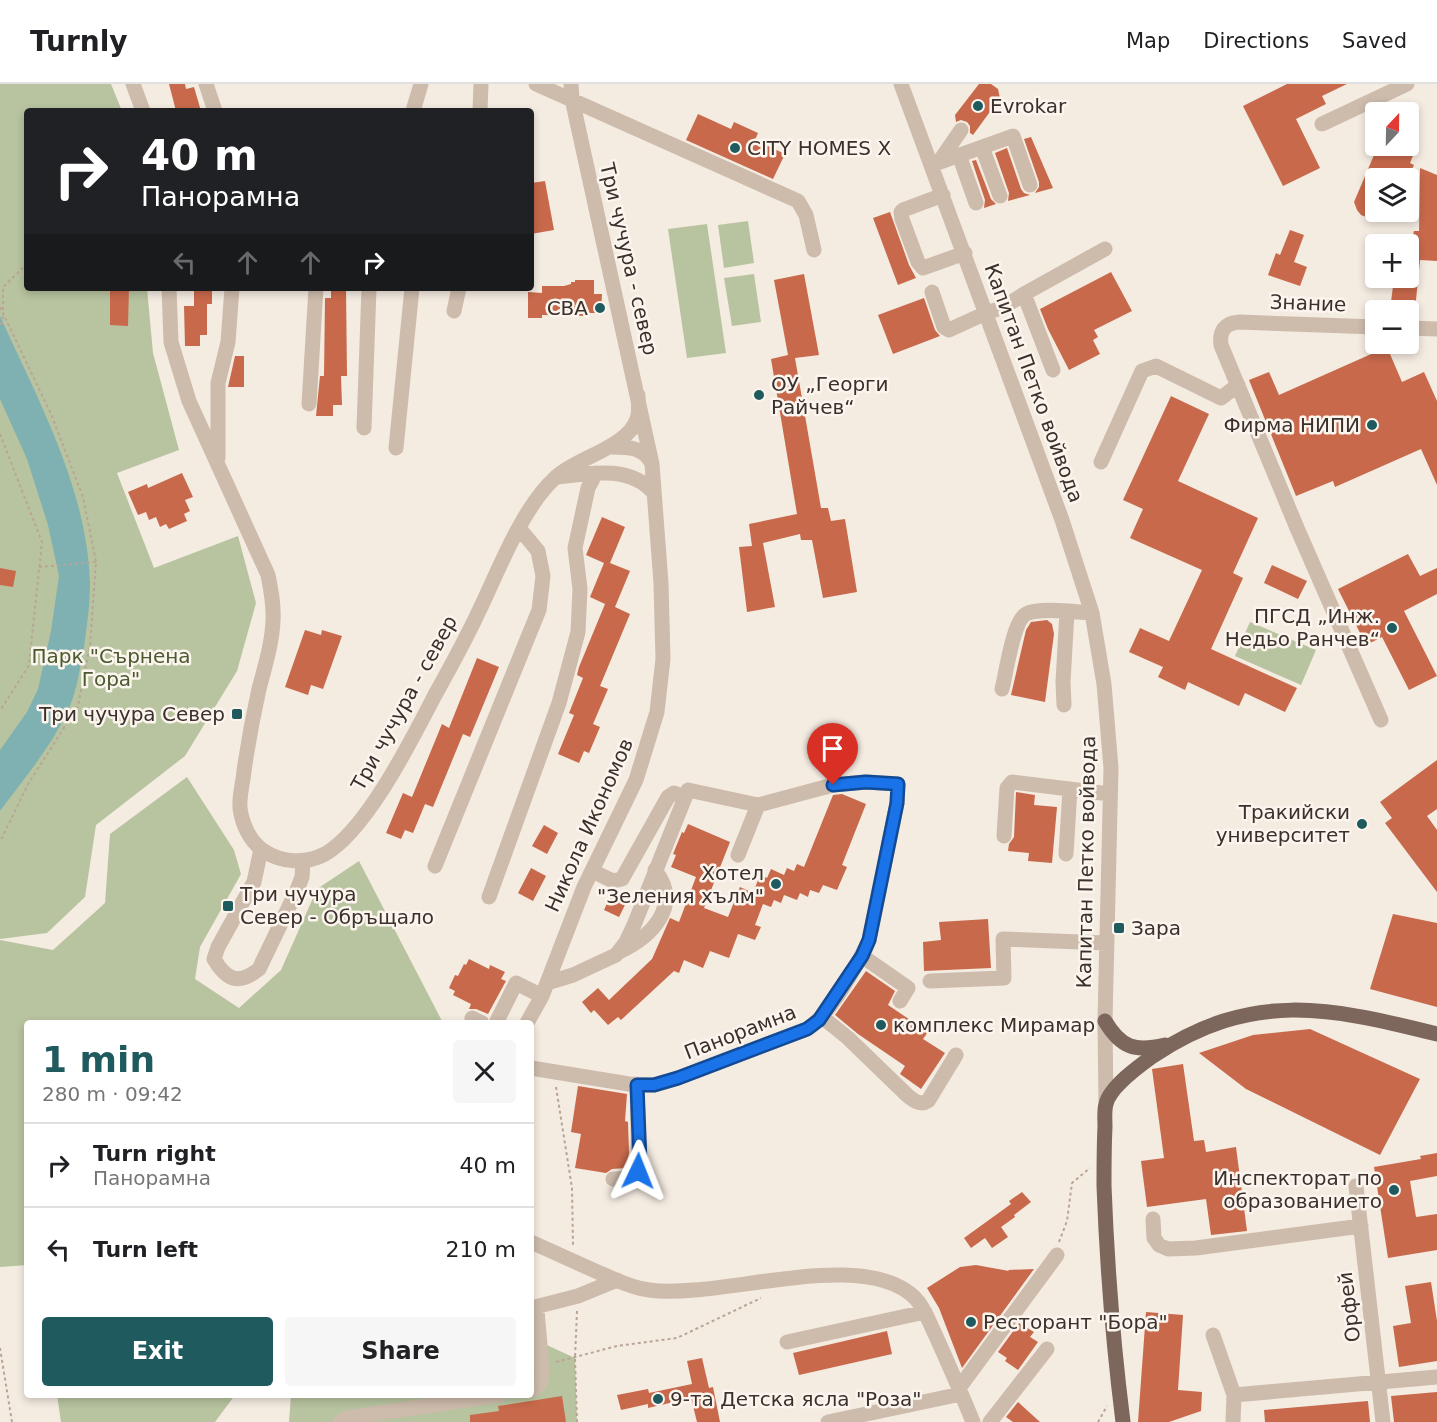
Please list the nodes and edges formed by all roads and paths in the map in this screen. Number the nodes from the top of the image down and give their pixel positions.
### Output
1 (133, 84) edge
2 (206, 84) edge
3 (421, 84) edge
4 (481, 84) edge
5 (536, 84) edge
6 (902, 84) edge
7 (1407, 84) edge
8 (572, 92) edge
9 (142, 108) edge
10 (214, 108) edge
11 (414, 108) edge
12 (480, 108) edge
13 (1322, 124) dead end
14 (961, 130) dead end
15 (982, 147) junction
16 (959, 155) junction
17 (936, 163) junction
18 (1030, 185) dead end
19 (943, 195) junction
20 (1000, 196) dead end
21 (976, 203) dead end
22 (1105, 249) dead end
23 (814, 250) dead end
24 (965, 253) junction
25 (24, 267) edge
26 (169, 291) edge
27 (232, 291) edge
28 (316, 291) edge
29 (369, 291) edge
30 (412, 291) edge
31 (458, 291) edge
32 (932, 292) dead end
33 (1024, 294) junction
34 (0, 307) edge
35 (454, 311) dead end
36 (986, 313) junction
37 (3, 314) junction
38 (1, 323) edge
39 (1365, 327) edge
40 (1419, 328) edge
41 (1437, 329) edge
42 (1053, 370) dead end
43 (1238, 384) junction
44 (638, 395) junction
45 (309, 404) dead end
46 (364, 428) dead end
47 (0, 434) edge
48 (609, 447) junction
49 (396, 448) dead end
50 (1101, 462) dead end
51 (218, 464) junction
52 (652, 464) junction
53 (596, 473) junction
54 (629, 476) junction
55 (555, 477) junction
56 (654, 493) junction
57 (519, 528) junction
58 (96, 562) junction
59 (39, 567) junction
60 (1068, 612) junction
61 (1092, 613) junction
62 (1002, 689) dead end
63 (1064, 705) dead end
64 (0, 711) edge
65 (1381, 720) dead end
66 (1070, 789) junction
67 (1110, 794) junction
68 (685, 797) junction
69 (758, 805) junction
70 (1004, 836) dead end
71 (0, 842) edge
72 (261, 849) junction
73 (1065, 854) dead end
74 (738, 855) dead end
75 (303, 861) junction
76 (435, 866) dead end
77 (655, 870) junction
78 (592, 871) junction
79 (489, 897) dead end
80 (1107, 943) junction
81 (619, 952) junction
82 (862, 956) junction
83 (930, 981) dead end
84 (544, 990) junction
85 (900, 1001) dead end
86 (822, 1017) junction
87 (498, 1020) edge
88 (529, 1020) edge
89 (1105, 1021) junction
90 (1437, 1034) edge
91 (1171, 1044) junction
92 (956, 1054) dead end
93 (534, 1069) edge
94 (554, 1073) junction
95 (637, 1085) junction
96 (1106, 1103) junction
97 (613, 1179) dead end
98 (1356, 1186) dead end
99 (1153, 1219) dead end
100 (1361, 1226) junction
101 (534, 1243) edge
102 (1057, 1255) dead end
103 (573, 1262) junction
104 (617, 1280) junction
105 (768, 1295) dead end
106 (578, 1296) junction
107 (534, 1308) edge
108 (925, 1312) junction
109 (1213, 1335) dead end
110 (787, 1342) dead end
111 (0, 1348) edge
112 (1047, 1349) dead end
113 (574, 1358) junction
114 (538, 1361) edge
115 (1437, 1377) edge
116 (1380, 1383) junction
117 (534, 1388) edge
118 (960, 1391) junction
119 (1234, 1395) junction
120 (479, 1398) edge
121 (12, 1422) edge
122 (340, 1422) edge
123 (577, 1422) edge
124 (828, 1422) edge
125 (973, 1422) edge
126 (990, 1422) edge
127 (1123, 1422) edge
128 (1233, 1422) edge
129 (1383, 1422) edge

1 - 9 street
2 - 10 street
3 - 11 street
4 - 12 street
5 - 8 street
6 - 17 street, Капитан Петко войвода
7 - 13 street
8 - 23 street
8 - 44 street, Три чучура - север
14 - 17 street
15 - 16 street
15 - 18 street
15 - 20 street
16 - 17 street
16 - 21 street
17 - 19 street, Капитан Петко войвода
19 - 24 street, Капитан Петко войвода
19 - 24 street
22 - 33 street
24 - 36 street, Капитан Петко войвода
25 - 37 path
26 - 51 street
27 - 51 street
28 - 45 street
29 - 46 street
30 - 49 street
31 - 35 street
32 - 36 street
33 - 36 street
33 - 42 street
34 - 37 path
36 - 61 street, Капитан Петко войвода
37 - 38 path
37 - 58 path
39 - 43 street, Знание
40 - 41 street
43 - 50 street
43 - 65 street
44 - 48 street, Три чучура - север
44 - 52 street, Три чучура - север
47 - 59 path
48 - 52 street
48 - 55 street, Три чучура - север
51 - 72 street
52 - 54 street
52 - 56 street, Три чучура - север
53 - 54 street
53 - 55 street
53 - 79 street
54 - 56 street
55 - 57 street, Три чучура - север
56 - 78 street, Никола Икономов
57 - 75 street, Три чучура - север
57 - 76 street
58 - 59 path
58 - 71 path
59 - 64 path
60 - 61 street
60 - 62 street
60 - 63 street
61 - 67 street, Капитан Петко войвода
66 - 67 street
66 - 70 street
66 - 73 street
67 - 80 street, Капитан Петко войвода
68 - 69 street
68 - 77 street
68 - 78 street
69 - 74 street
69 - 82 street, Панорамна
72 - 75 street
72 - 75 street
77 - 81 street
77 - 81 street
78 - 84 street, Никола Икономов
80 - 83 street
80 - 89 street, Капитан Петко войвода
81 - 84 street
82 - 85 street
82 - 86 street, Панорамна
84 - 87 street
84 - 88 street, Никола Икономов
86 - 92 street
86 - 95 street, Панорамна
89 - 91 main road
89 - 96 street, Капитан Петко войвода
90 - 91 main road
91 - 96 main road
93 - 94 street, Панорамна
94 - 95 street, Панорамна
94 - 103 path
95 - 97 street
96 - 127 main road, Капитан Петко войвода
98 - 100 street, Орфей
99 - 100 street
100 - 116 street, Орфей
101 - 103 street
102 - 118 street
103 - 104 street
104 - 106 street
104 - 108 street
105 - 113 path
106 - 107 street
106 - 113 path
107 - 114 street
108 - 110 street
108 - 118 street
109 - 119 street
111 - 121 path
112 - 126 street
113 - 114 path
113 - 123 path
114 - 117 street
115 - 116 street
116 - 119 street
116 - 129 street, Орфей
118 - 124 street
118 - 125 street
119 - 128 street
120 - 122 street

